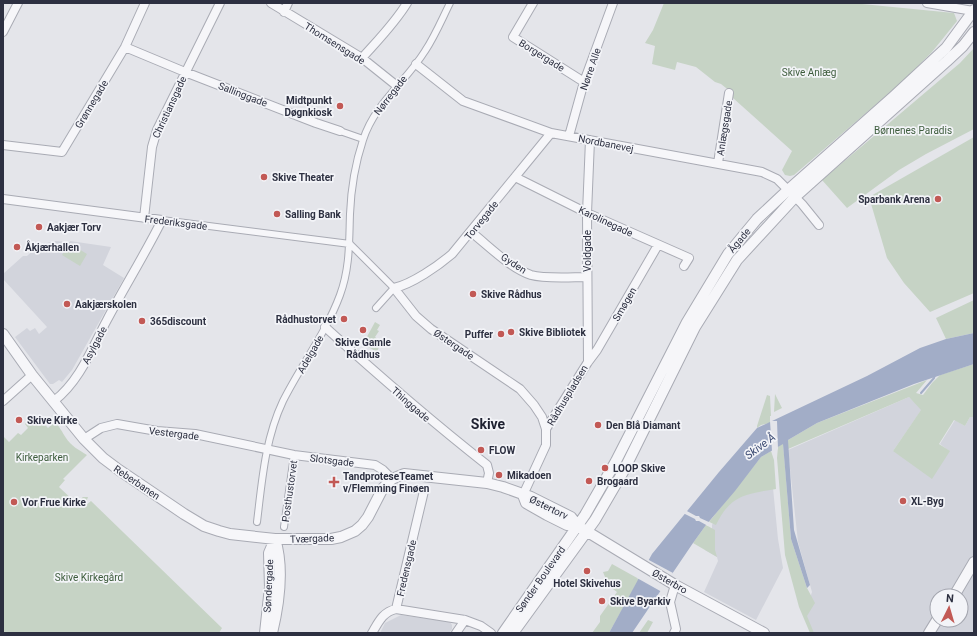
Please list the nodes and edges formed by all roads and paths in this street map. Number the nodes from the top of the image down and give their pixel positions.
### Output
1 (18, 3) edge
2 (145, 3) edge
3 (220, 3) edge
4 (271, 3) edge
5 (288, 3) edge
6 (407, 3) edge
7 (450, 3) edge
8 (533, 3) edge
9 (613, 3) edge
10 (927, 3) edge
11 (974, 11) edge
12 (284, 12) junction
13 (3, 32) edge
14 (974, 32) edge
15 (125, 47) junction
16 (362, 58) junction
17 (416, 64) junction
18 (185, 72) junction
19 (584, 82) junction
20 (397, 86) junction
21 (730, 93) dead end
22 (340, 131) joint
23 (551, 133) junction
24 (569, 136) junction
25 (363, 139) junction
26 (590, 140) junction
27 (3, 145) edge
28 (718, 164) junction
29 (515, 177) junction
30 (795, 197) junction
31 (3, 200) edge
32 (587, 213) junction
33 (144, 218) junction
34 (162, 220) junction
35 (819, 225) dead end
36 (471, 232) junction
37 (350, 244) junction
38 (658, 245) junction
39 (684, 266) dead end
40 (587, 277) junction
41 (394, 288) junction
42 (376, 308) dead end
43 (325, 327) junction
44 (3, 334) edge
45 (588, 362) junction
46 (32, 374) junction
47 (3, 401) edge
48 (54, 401) junction
49 (546, 429) junction
50 (84, 439) junction
51 (267, 450) junction
52 (294, 455) junction
53 (392, 479) junction
54 (487, 483) junction
55 (424, 491) dead end
56 (523, 495) junction
57 (256, 522) dead end
58 (578, 526) junction
59 (284, 527) dead end
60 (587, 532) junction
61 (275, 539) junction
62 (974, 562) edge
63 (675, 585) junction
64 (959, 588) edge
65 (396, 609) junction
66 (465, 620) junction
67 (265, 633) edge
68 (272, 633) edge
69 (372, 633) edge
70 (456, 633) edge
71 (491, 633) edge
72 (502, 633) edge
73 (513, 633) edge
74 (674, 633) edge
75 (764, 633) edge

1 - 13 street
2 - 15 street, Grønnegade
3 - 18 street, Christiansgade
4 - 12 street, Thomsensgade
5 - 12 street
6 - 16 street
7 - 17 street, Nørregade
8 - 19 street, Borgergade
9 - 19 street, Nørre Alle
10 - 11 street
11 - 30 street, Ågade
12 - 16 street, Thomsensgade
14 - 30 street, Ågade
15 - 18 street, Sallinggade
15 - 27 street, Grønnegade
16 - 20 street, Thomsensgade
17 - 20 street, Nørregade
17 - 23 street, Nordbanevej
18 - 22 street, Sallinggade
18 - 33 street, Christiansgade
19 - 24 street, Nørre Alle
20 - 25 street, Nørregade
21 - 28 street, Anlægsgade
22 - 25 street, Sallinggade
23 - 24 street, Nordbanevej
23 - 29 street, Torvegade
24 - 26 street, Nordbanevej
25 - 37 street, Nørregade
26 - 28 street, Nordbanevej
26 - 32 street, Voldgade
28 - 30 street, Nordbanevej
29 - 32 street, Karolinegade
29 - 36 street, Torvegade
30 - 35 street, Nordbanevej
30 - 58 street, Ågade
30 - 60 street, Ågade
31 - 33 street, Frederiksgade
32 - 38 street, Karolinegade
32 - 40 street, Voldgade
33 - 34 street, Frederiksgade
34 - 37 street, Frederiksgade
34 - 48 street, Asylgade
36 - 40 street, Gyden
36 - 41 street, Torvegade
37 - 41 street, Østergade
37 - 43 street, Adelgade
38 - 39 street, Karolinegade
38 - 45 street, Smøgen
40 - 45 street, Voldgade
41 - 42 street
41 - 49 street, Østergade
43 - 51 street, Adelgade
43 - 54 street, Thinggade
44 - 46 street, Reberbanen
45 - 49 street, Rådhuspladsen
46 - 47 street
46 - 48 street, Reberbanen
48 - 50 street, Reberbanen
49 - 56 street, Østergade
50 - 51 street, Vestergade
50 - 61 street, Reberbanen
51 - 52 street, Slotsgade
51 - 57 street, Adelgade
52 - 53 street, Slotsgade
52 - 59 street, Posthustorvet
53 - 54 street
53 - 61 street, Tværgade
54 - 56 street, Østertorv
55 - 65 street, Fredensgade
56 - 58 street, Østertorv
58 - 60 street, Østerbro
58 - 72 street, Sønder Boulevard
60 - 63 street, Østerbro
60 - 73 street, Sønder Boulevard
61 - 67 street, Søndergade
61 - 68 street, Søndergade
62 - 64 street
63 - 74 street
63 - 75 street, Østerbro
65 - 66 street
65 - 69 street, Fredensgade
66 - 70 street
66 - 71 street

